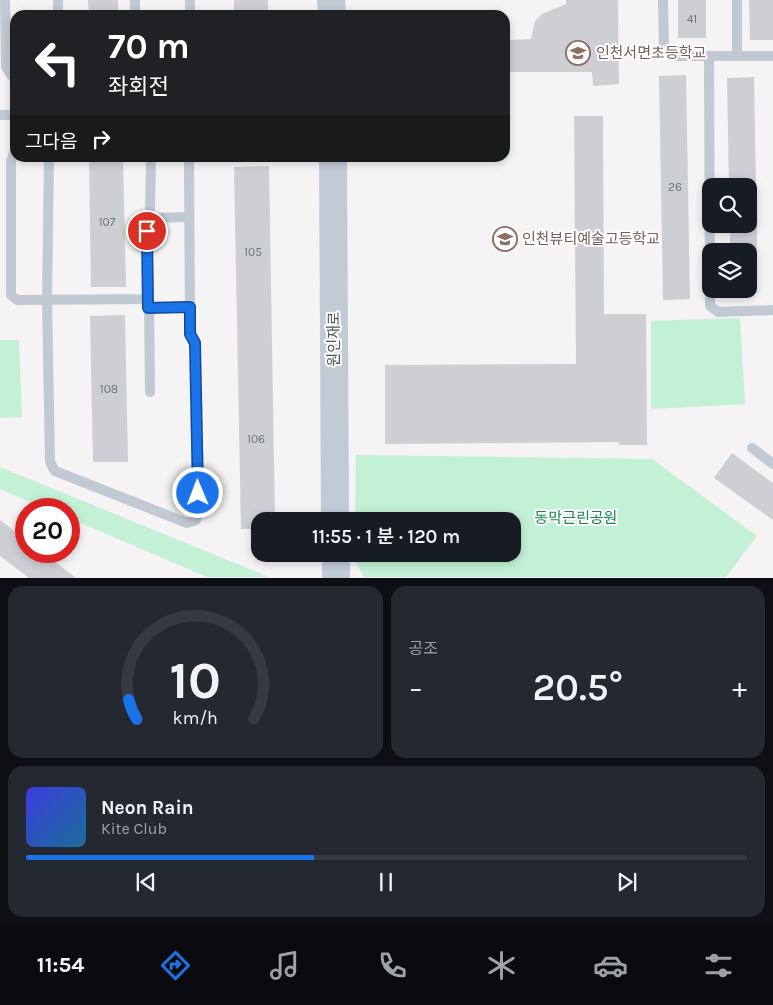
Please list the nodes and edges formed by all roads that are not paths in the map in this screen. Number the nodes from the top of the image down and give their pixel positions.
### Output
1 (5, 0) edge
2 (663, 0) edge
3 (737, 0) edge
4 (709, 56) junction
5 (737, 56) junction
6 (773, 56) edge
7 (10, 73) edge
8 (11, 162) edge
9 (49, 162) edge
10 (151, 162) edge
11 (188, 162) edge
12 (333, 162) edge
13 (189, 217) junction
14 (149, 218) junction
15 (47, 300) junction
16 (148, 304) junction
17 (190, 307) junction
18 (773, 310) edge
19 (150, 392) dead end
20 (752, 448) dead end
21 (773, 464) edge
22 (335, 512) edge
23 (336, 562) edge
24 (336, 578) edge

1 - 7 lane
2 - 4 lane
3 - 5 lane
4 - 5 lane
4 - 18 lane
5 - 6 lane
8 - 15 lane
9 - 15 lane
10 - 14 lane
11 - 13 lane
12 - 22 main road, 원인재로
13 - 14 lane
13 - 17 lane
14 - 16 lane
15 - 16 lane
15 - 17 lane
16 - 17 lane
16 - 19 lane
20 - 21 lane
23 - 24 main road

